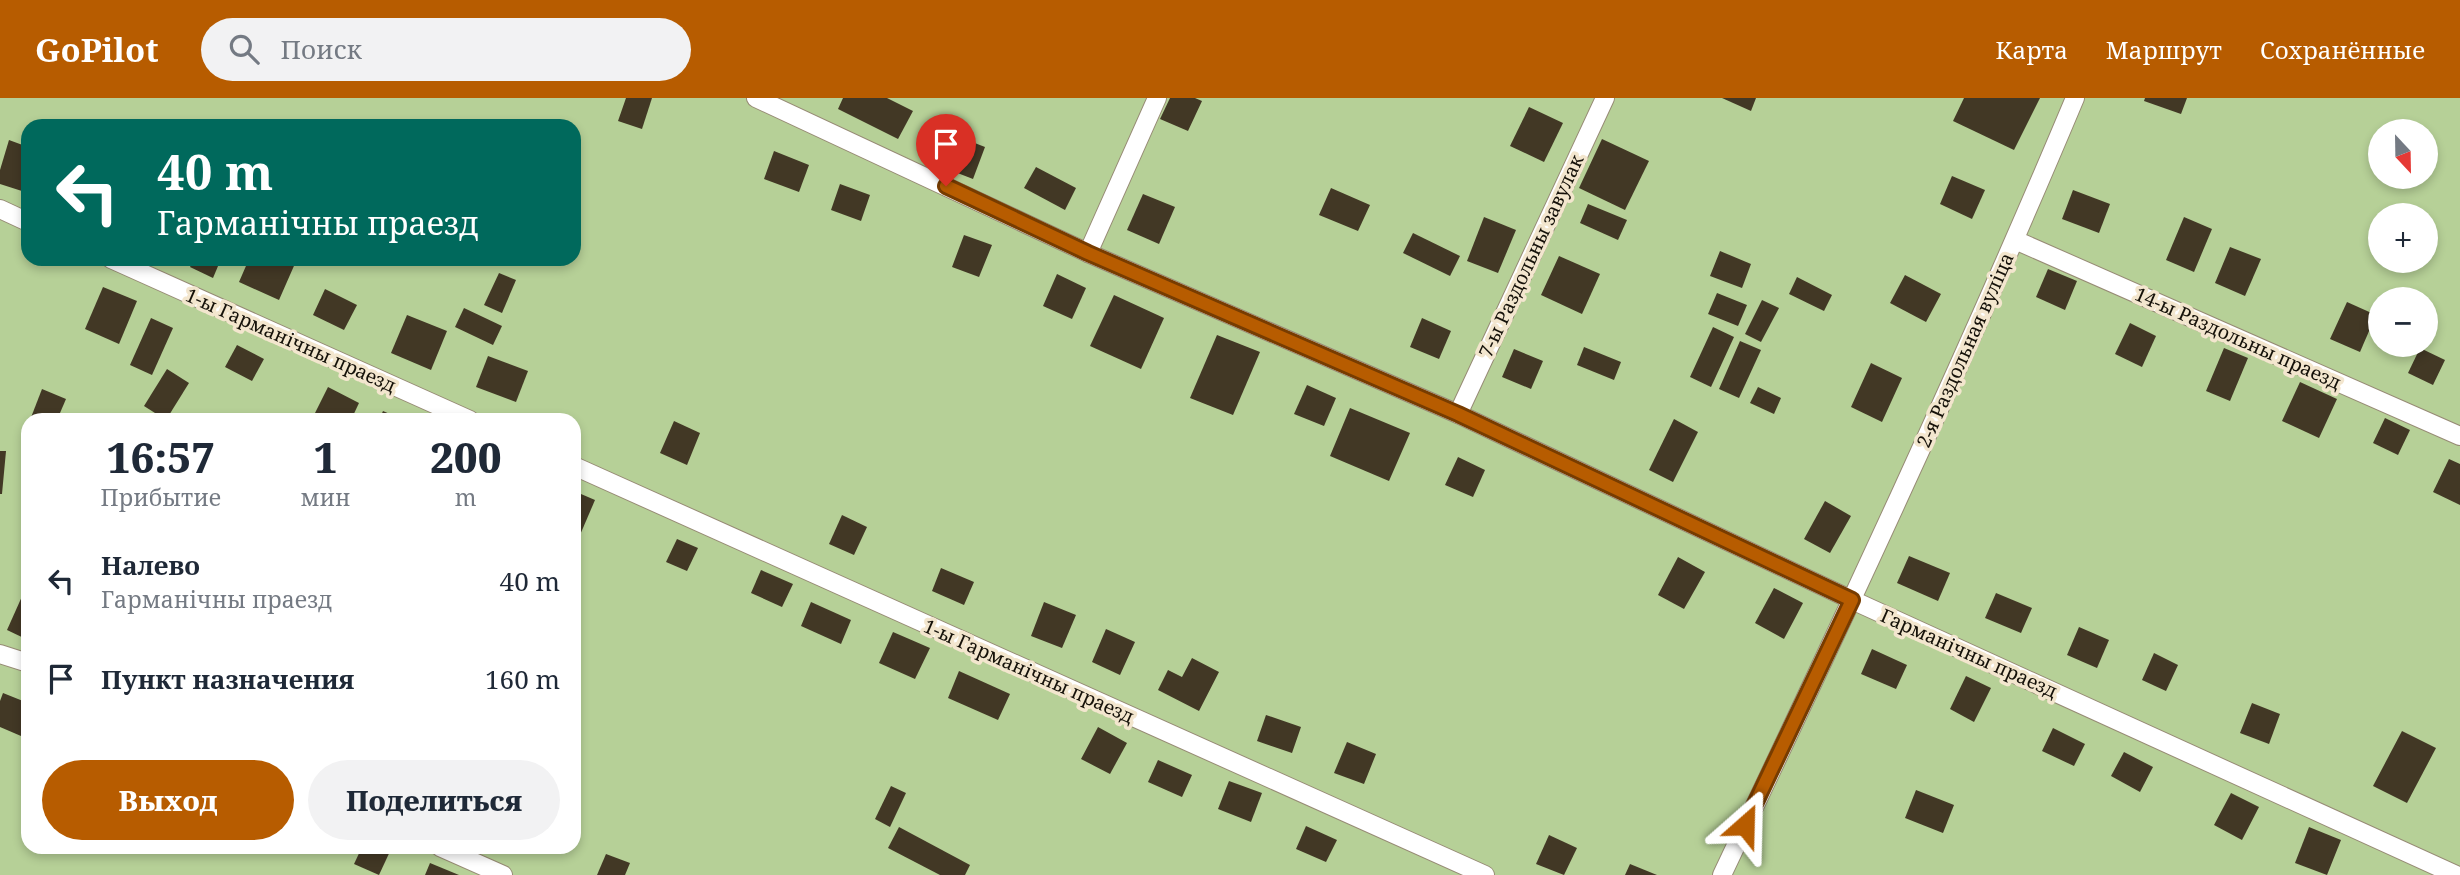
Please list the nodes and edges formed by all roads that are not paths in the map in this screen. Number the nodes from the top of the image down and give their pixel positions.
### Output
1 (756, 98) edge
2 (1157, 98) edge
3 (1605, 98) edge
4 (2075, 98) edge
5 (0, 209) edge
6 (21, 219) edge
7 (2015, 240) junction
8 (1088, 253) junction
9 (127, 266) edge
10 (454, 413) edge
11 (1458, 414) junction
12 (2460, 436) edge
13 (581, 469) edge
14 (1852, 600) junction
15 (0, 654) edge
16 (21, 661) edge
17 (456, 854) edge
18 (503, 875) edge
19 (1485, 875) edge
20 (1722, 875) edge
21 (2456, 875) edge

1 - 8 lane, Гарманічны праезд
2 - 8 lane
3 - 11 lane, 7-ы Раздольны завулак
4 - 7 lane, 2-я Раздольная вуліца
5 - 6 lane
7 - 12 lane, 14-ы Раздольны праезд
7 - 14 lane, 2-я Раздольная вуліца
8 - 11 lane, Гарманічны праезд
9 - 10 lane, 1-ы Гарманічны праезд
11 - 14 lane, Гарманічны праезд
13 - 19 lane, 1-ы Гарманічны праезд
14 - 20 lane, 2-я Раздольная вуліца
14 - 21 lane, Гарманічны праезд
15 - 16 lane
17 - 18 lane

